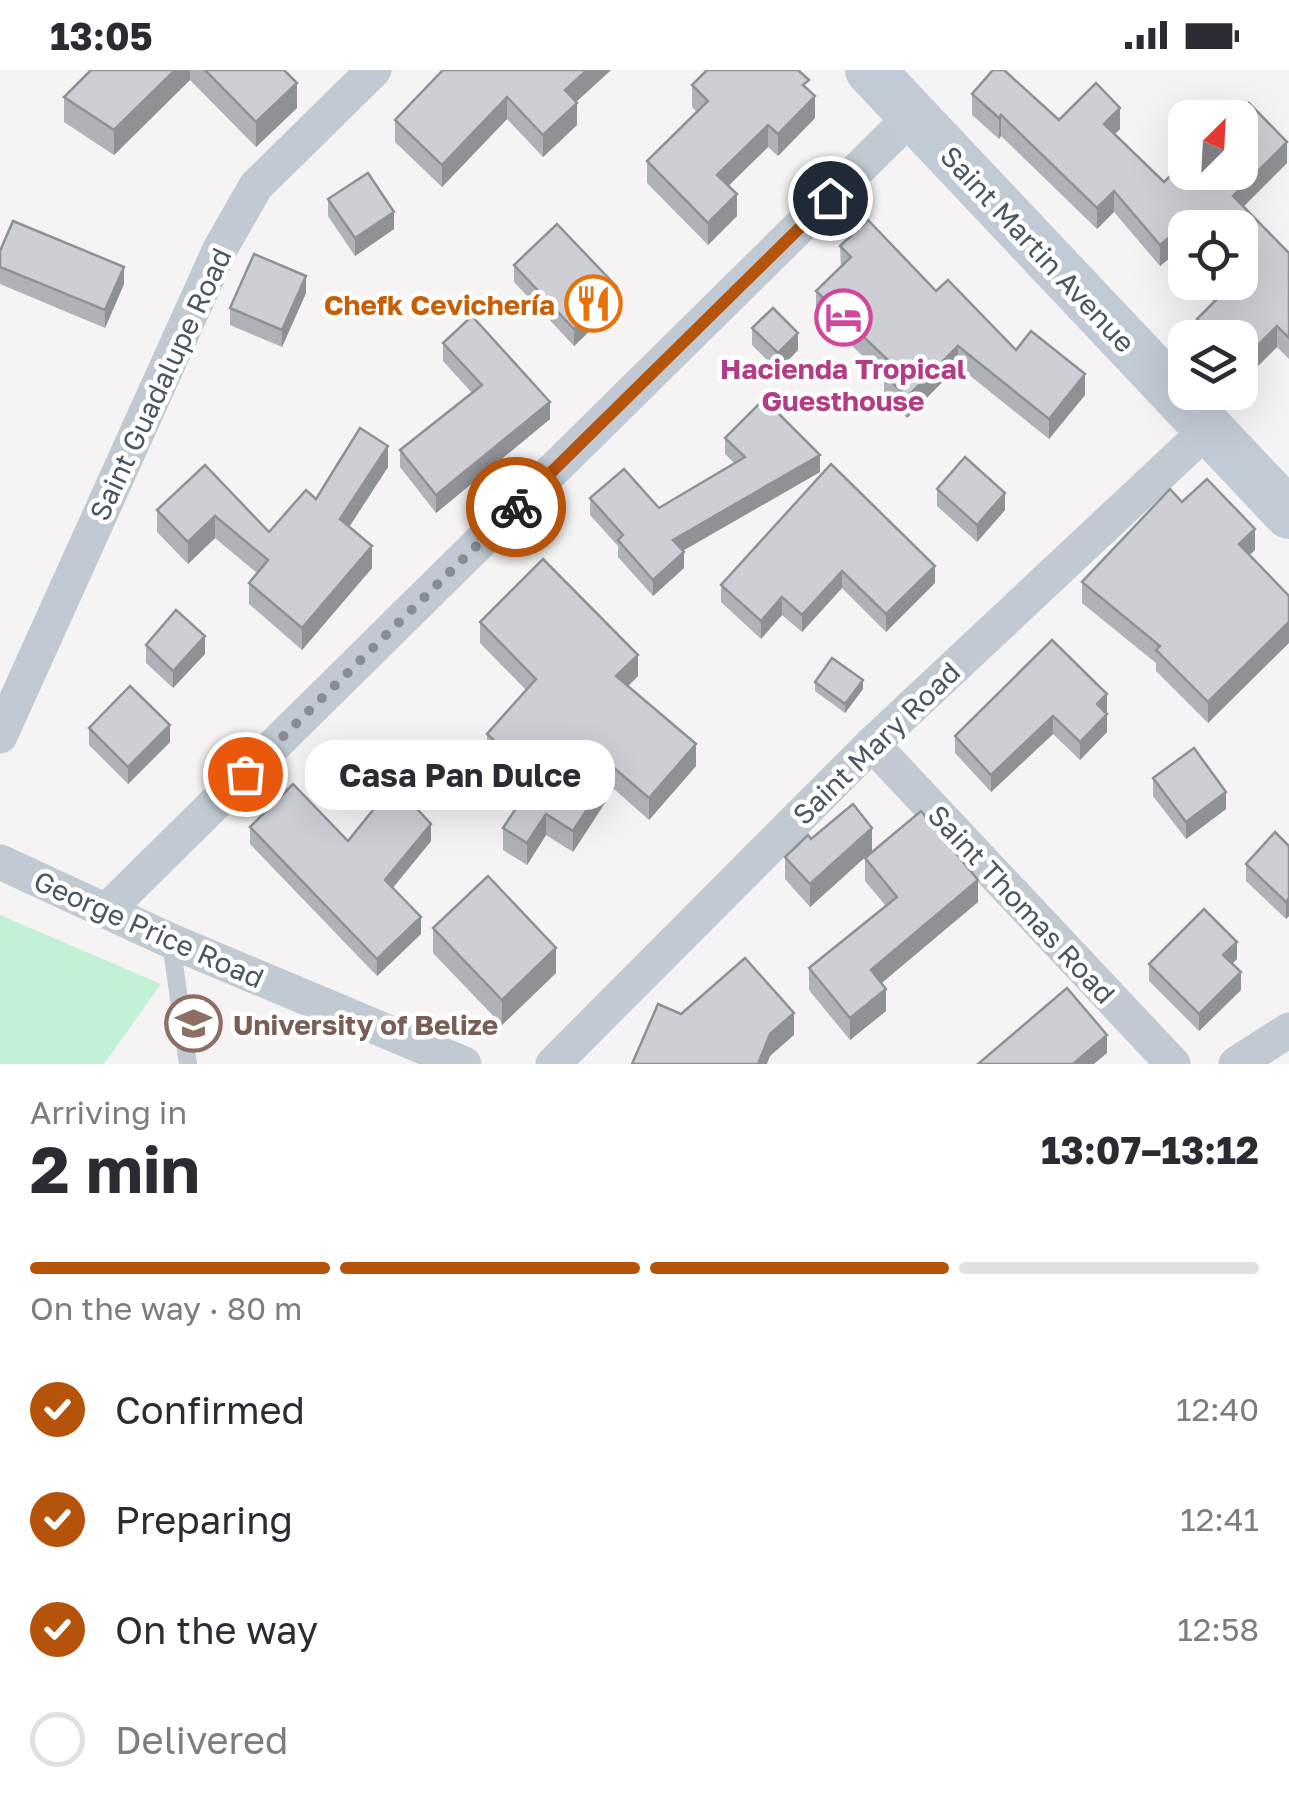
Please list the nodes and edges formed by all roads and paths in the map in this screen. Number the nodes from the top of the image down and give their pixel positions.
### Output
1 (374, 70) edge
2 (870, 70) edge
3 (913, 115) junction
4 (1207, 430) junction
5 (1289, 514) edge
6 (0, 736) edge
7 (872, 744) junction
8 (0, 862) edge
9 (106, 911) junction
10 (171, 941) junction
11 (1289, 1030) edge
12 (188, 1064) edge
13 (464, 1064) edge
14 (553, 1064) edge
15 (1172, 1064) edge
16 (1236, 1064) edge

1 - 6 street, Saint Guadalupe Road
2 - 3 street, Saint Martin Avenue
3 - 4 street, Saint Martin Avenue
3 - 9 street
4 - 5 street, Saint Martin Avenue
4 - 7 street, Saint Mary Road
7 - 14 street, Saint Mary Road
7 - 15 street, Saint Thomas Road
8 - 9 street, George Price Road
9 - 10 street, George Price Road
10 - 12 lane
10 - 13 street, George Price Road
11 - 16 street

